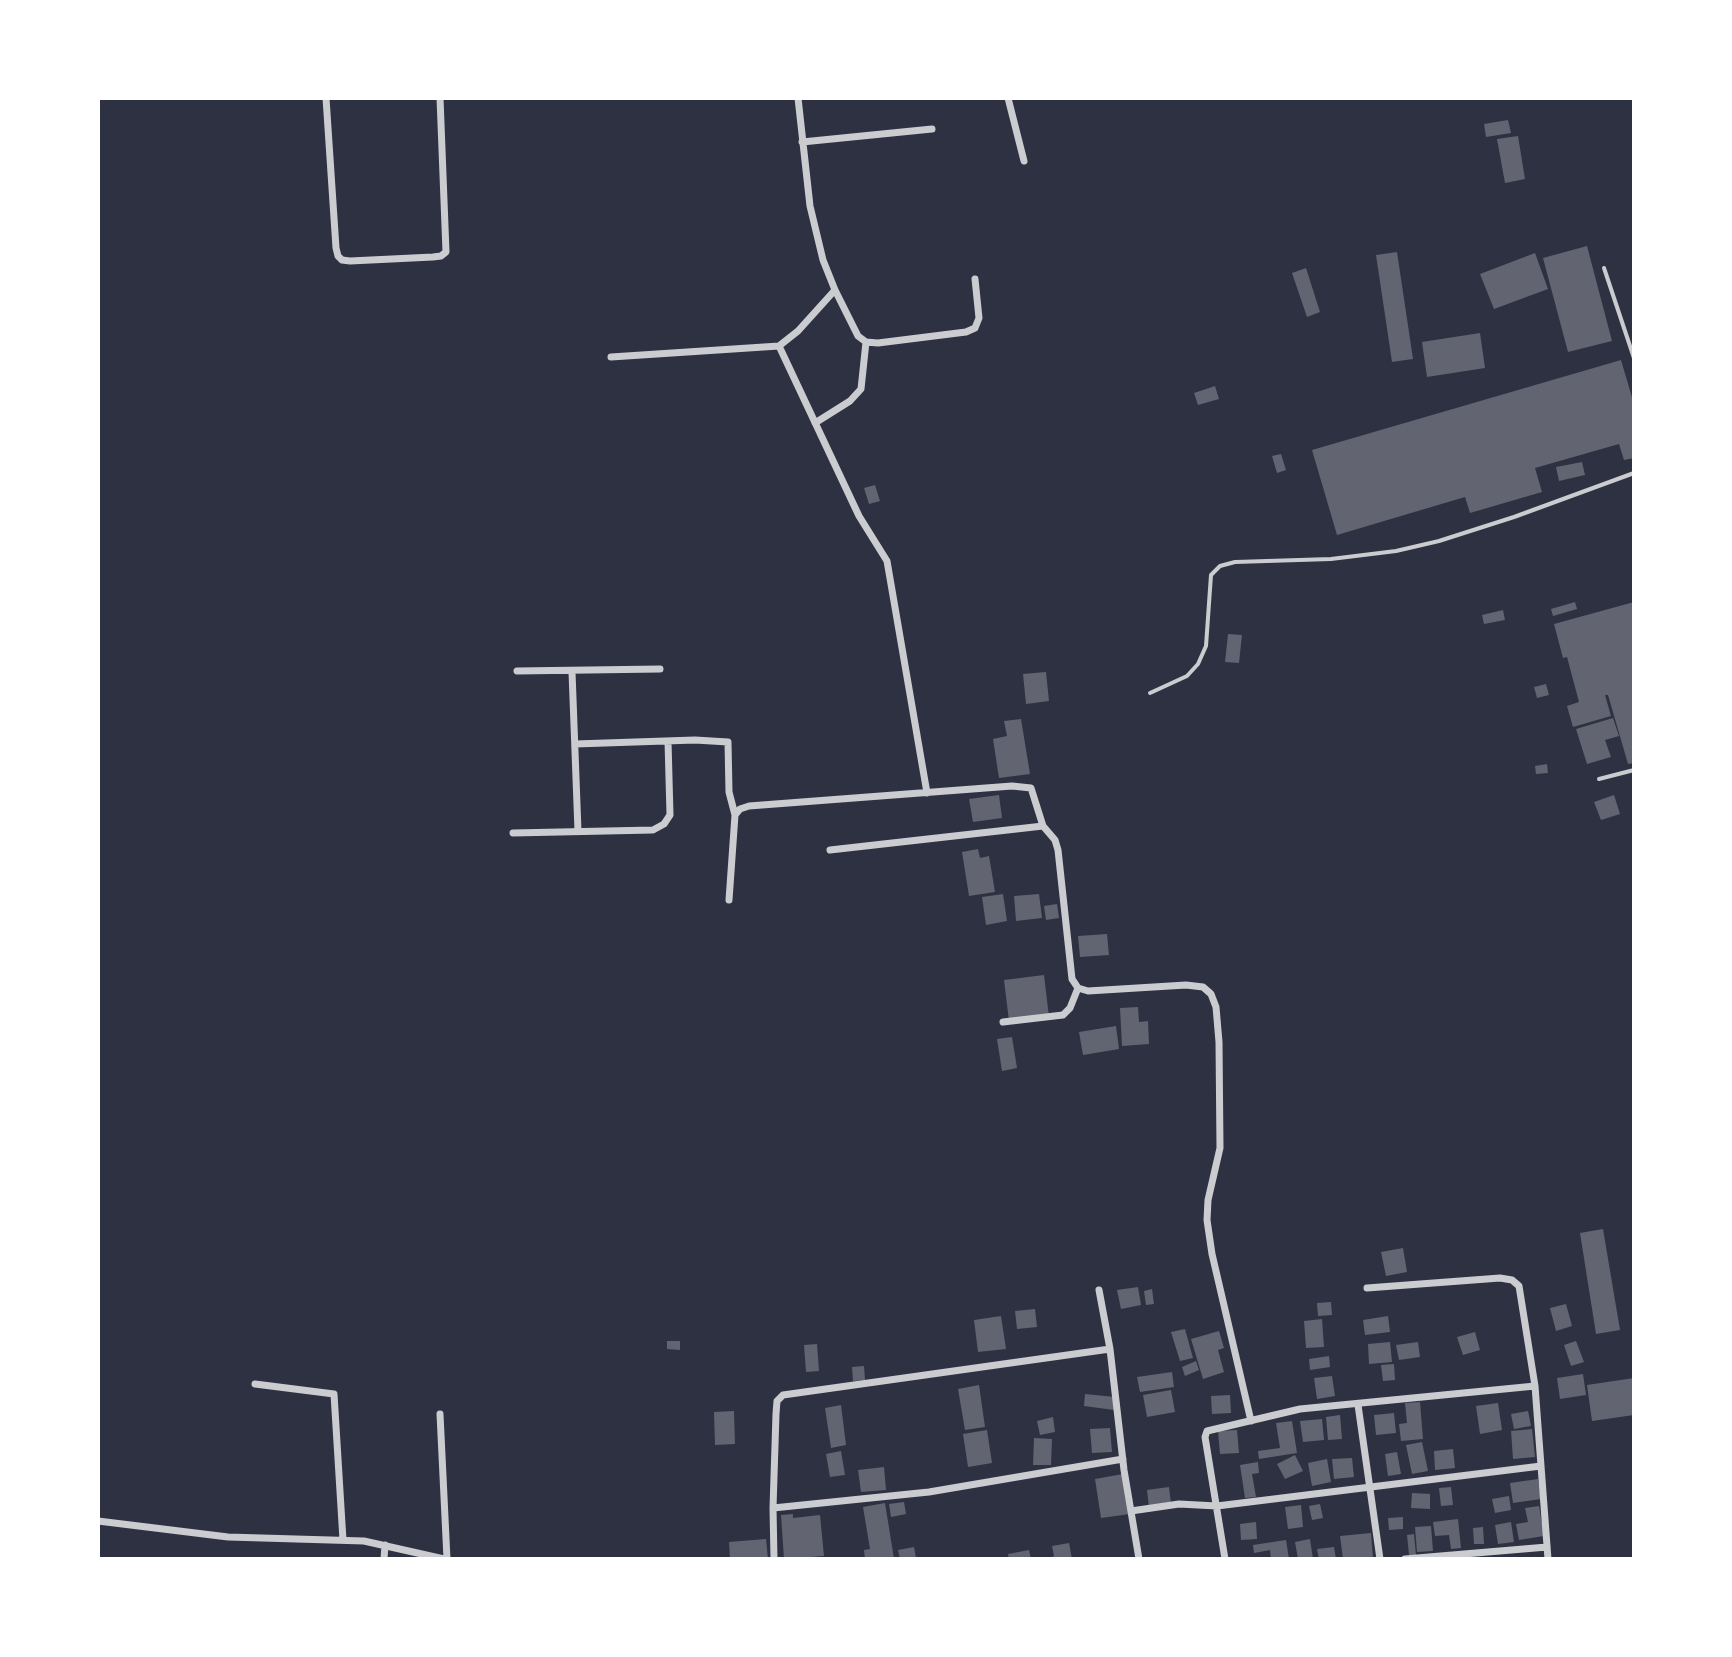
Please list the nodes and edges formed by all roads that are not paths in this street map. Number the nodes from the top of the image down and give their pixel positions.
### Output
1 (326, 98) edge
2 (440, 98) edge
3 (798, 98) edge
4 (1008, 98) edge
5 (932, 129) dead end
6 (802, 142) junction
7 (1024, 161) dead end
8 (1604, 268) dead end
9 (975, 279) dead end
10 (835, 290) junction
11 (866, 342) junction
12 (779, 346) junction
13 (611, 357) dead end
14 (1634, 358) edge
15 (815, 423) junction
16 (1634, 473) edge
17 (660, 669) dead end
18 (517, 671) dead end
19 (572, 672) junction
20 (1150, 693) dead end
21 (668, 741) junction
22 (575, 744) junction
23 (1634, 770) edge
24 (1599, 779) dead end
25 (927, 793) junction
26 (735, 815) junction
27 (1043, 826) junction
28 (578, 831) junction
29 (513, 833) dead end
30 (830, 850) dead end
31 (729, 900) dead end
32 (1078, 988) junction
33 (1003, 1022) dead end
34 (1367, 1288) dead end
35 (1099, 1290) dead end
36 (1110, 1349) junction
37 (255, 1384) dead end
38 (1535, 1386) junction
39 (1358, 1405) junction
40 (440, 1414) dead end
41 (1251, 1421) junction
42 (1123, 1459) junction
43 (1541, 1466) junction
44 (1371, 1489) junction
45 (1217, 1506) junction
46 (773, 1508) junction
47 (1131, 1511) junction
48 (98, 1521) edge
49 (343, 1540) junction
50 (385, 1545) junction
51 (1547, 1547) junction
52 (384, 1559) edge
53 (446, 1559) edge
54 (774, 1559) edge
55 (1139, 1559) edge
56 (1225, 1559) edge
57 (1380, 1559) edge
58 (1405, 1559) edge
59 (1548, 1559) edge

1 - 2 street
3 - 6 street
4 - 7 street
5 - 6 street
6 - 10 street
8 - 14 lane
9 - 11 street
10 - 11 street
10 - 12 street
11 - 15 street
12 - 13 street
12 - 15 street
15 - 25 street
16 - 20 lane
17 - 19 street
18 - 19 street
19 - 22 street
21 - 22 street
21 - 26 street
21 - 28 street
22 - 28 street
23 - 24 lane
25 - 26 street
25 - 27 street
26 - 31 street
27 - 30 street
27 - 32 street
28 - 29 street
32 - 33 street
32 - 41 street
34 - 38 street
35 - 36 street
36 - 42 street
36 - 46 street
37 - 49 street
38 - 39 street
38 - 43 street
39 - 41 street
39 - 44 street
40 - 53 street
41 - 45 street
42 - 46 street
42 - 47 street
43 - 44 street
43 - 51 street
44 - 45 street
44 - 57 street
45 - 47 street
45 - 56 street
46 - 54 street
47 - 55 street
48 - 49 street
49 - 50 street
50 - 52 street
50 - 53 street
51 - 58 street
51 - 59 street

